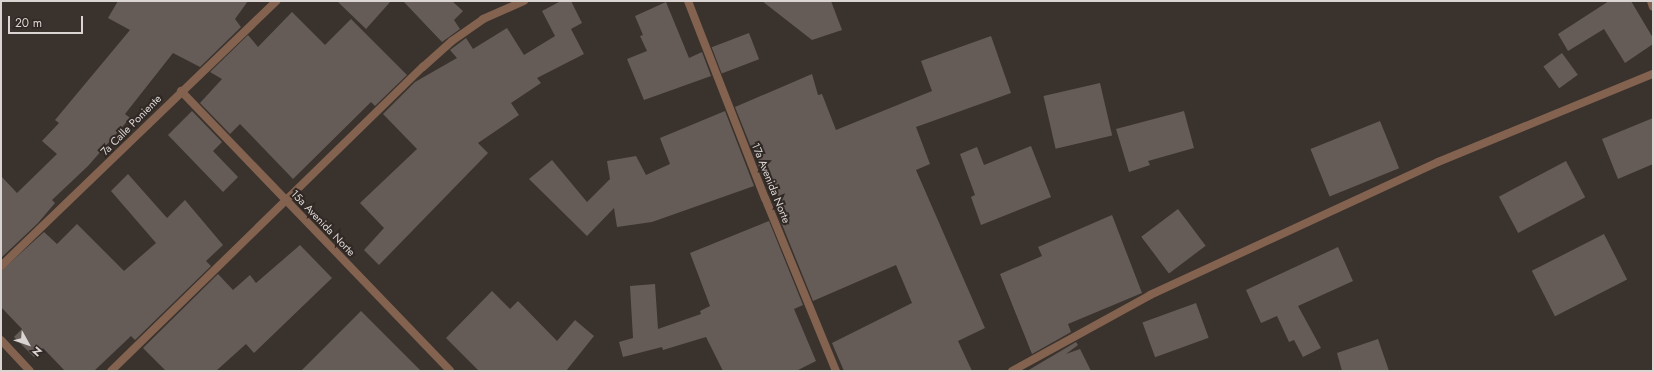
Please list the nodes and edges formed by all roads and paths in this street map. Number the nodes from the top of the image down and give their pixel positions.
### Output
1 (276, 1) edge
2 (524, 1) edge
3 (688, 1) edge
4 (1651, 1) edge
5 (1653, 7) edge
6 (1653, 74) edge
7 (181, 91) junction
8 (286, 201) junction
9 (1, 266) edge
10 (1, 340) edge
11 (30, 371) edge
12 (111, 371) edge
13 (450, 371) edge
14 (836, 371) edge
15 (1012, 371) edge

1 - 7 street, 7a Calle Poniente
2 - 8 street
3 - 14 street, 17a Avenida Norte
4 - 5 street
6 - 15 street
7 - 8 street, 15a Avenida Norte
7 - 9 street, 7a Calle Poniente
8 - 12 street
8 - 13 street, 15a Avenida Norte
10 - 11 street

